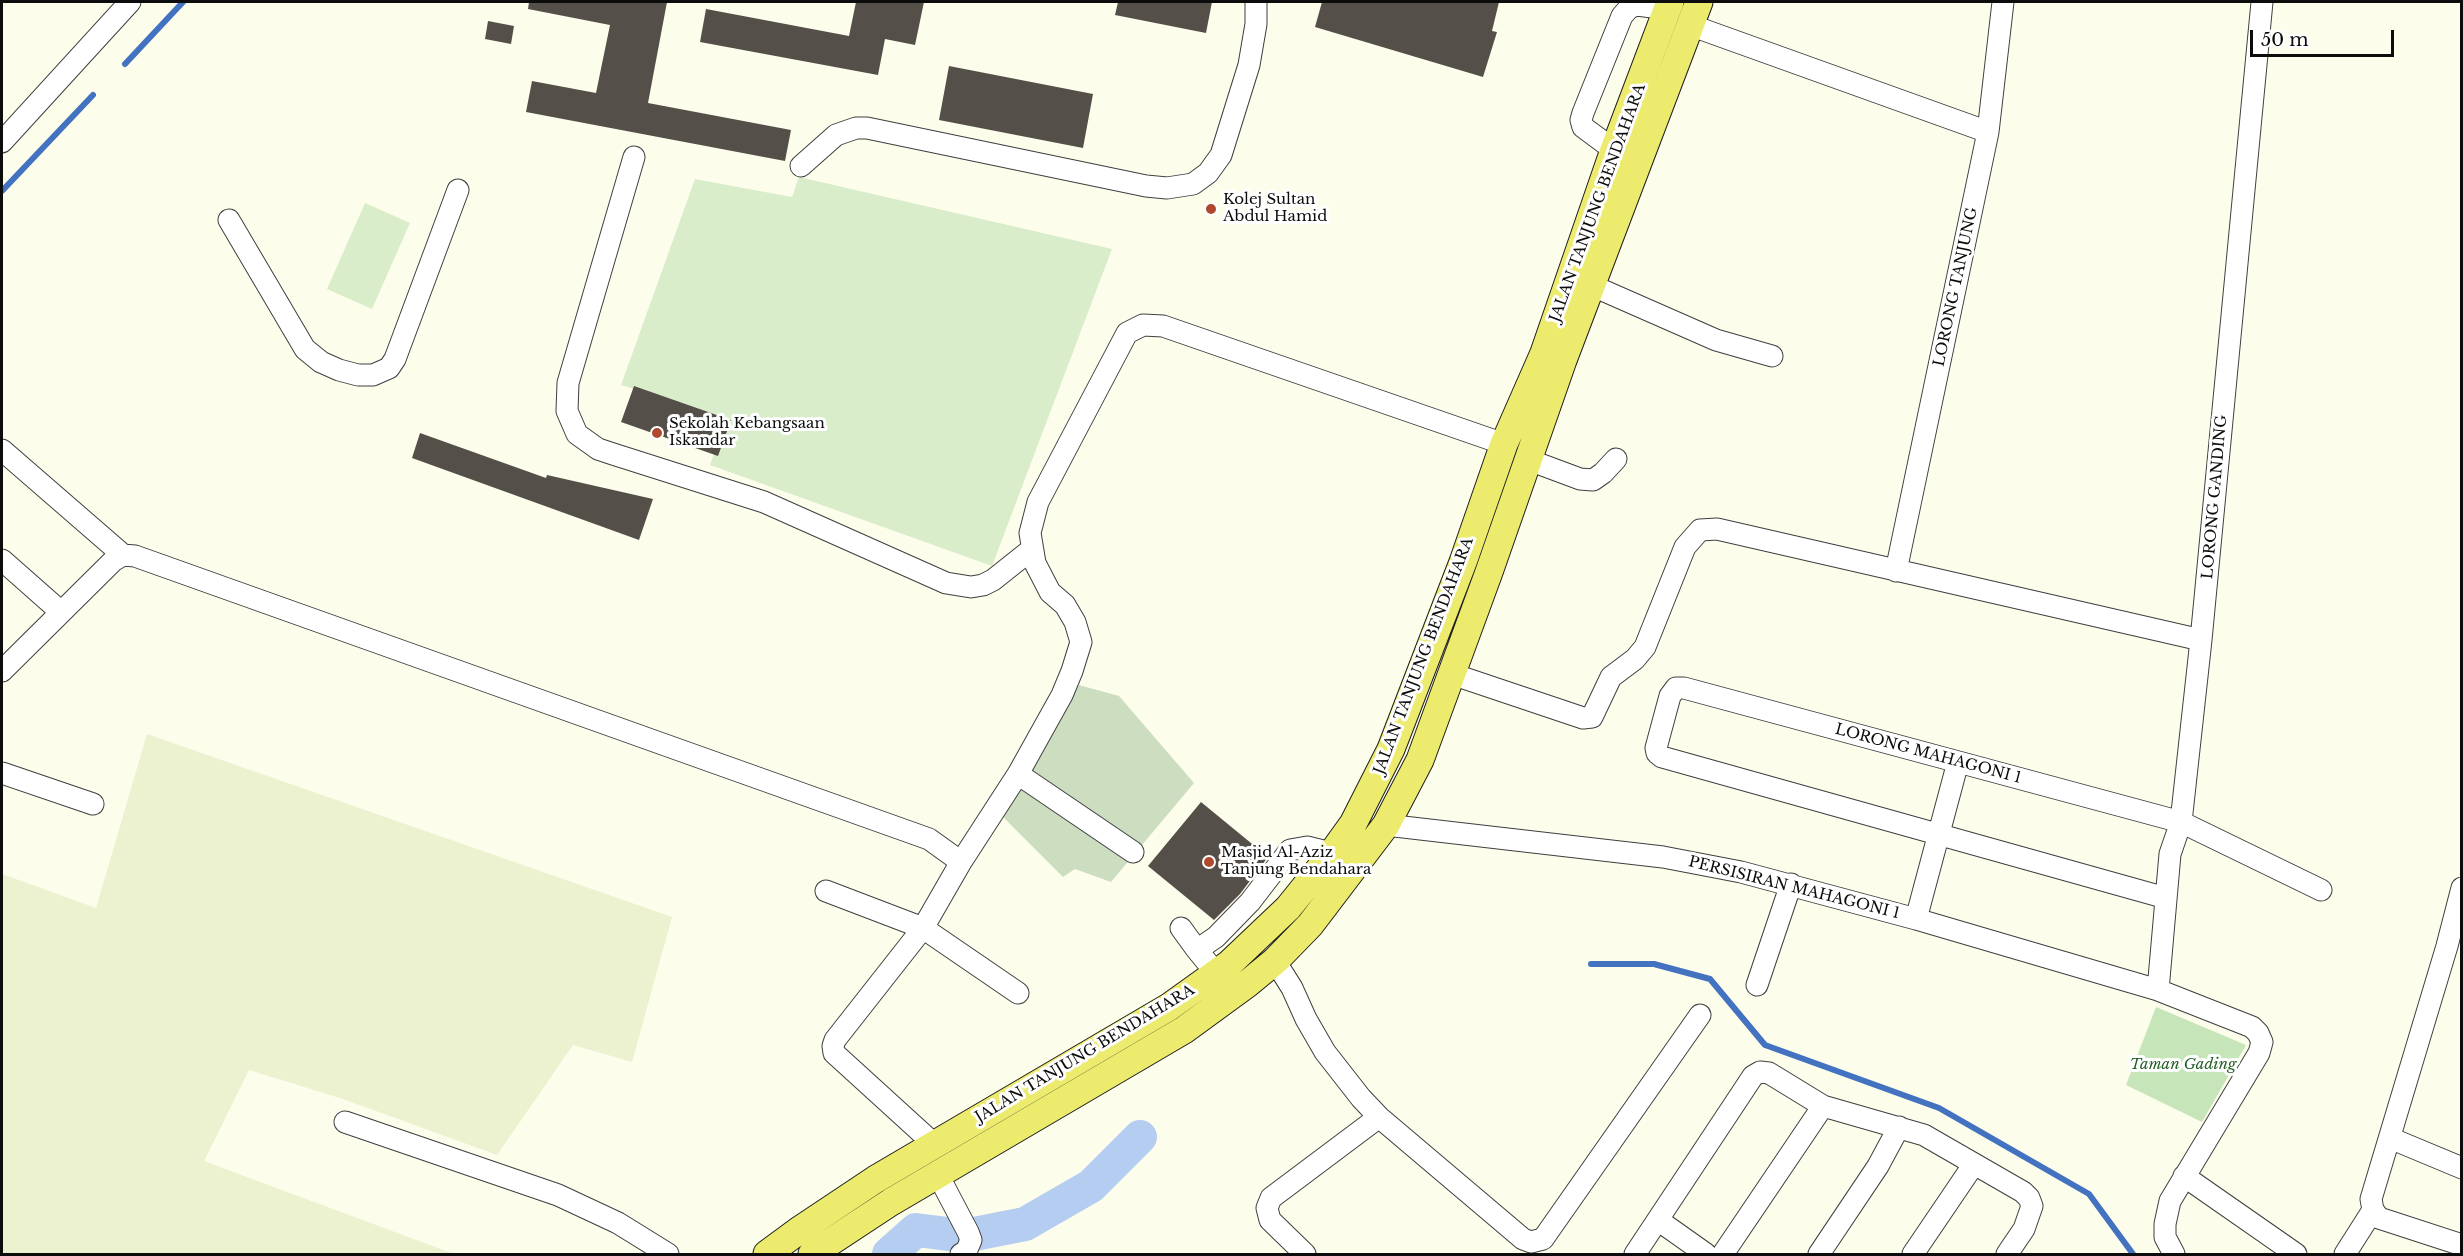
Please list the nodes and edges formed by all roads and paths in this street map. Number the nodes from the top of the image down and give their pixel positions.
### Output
1 (130, 2) edge
2 (1256, 2) edge
3 (2003, 2) edge
4 (2262, 2) edge
5 (1669, 5) edge
6 (1695, 13) edge
7 (1988, 132) junction
8 (2, 142) edge
9 (1614, 150) junction
10 (634, 157) dead end
11 (801, 165) dead end
12 (458, 190) dead end
13 (229, 220) dead end
14 (1593, 286) junction
15 (1772, 357) dead end
16 (1504, 444) junction
17 (2, 450) edge
18 (1616, 459) dead end
19 (1529, 460) junction
20 (1032, 549) junction
21 (123, 555) junction
22 (2, 560) edge
23 (1896, 571) junction
24 (61, 612) junction
25 (2201, 640) junction
26 (2, 671) edge
27 (1452, 674) junction
28 (1958, 762) junction
29 (2, 773) edge
30 (1018, 774) junction
31 (93, 804) dead end
32 (2181, 822) junction
33 (1386, 825) junction
34 (1939, 835) junction
35 (1133, 852) dead end
36 (1330, 856) junction
37 (961, 862) junction
38 (1791, 884) junction
39 (2462, 888) edge
40 (2321, 890) dead end
41 (826, 891) dead end
42 (2166, 898) junction
43 (1916, 919) junction
44 (923, 928) junction
45 (1181, 928) dead end
46 (1197, 950) junction
47 (1275, 961) junction
48 (1216, 973) junction
49 (1757, 985) dead end
50 (2158, 990) junction
51 (1018, 993) dead end
52 (1700, 1015) dead end
53 (1823, 1106) junction
54 (1378, 1117) junction
55 (345, 1122) dead end
56 (1899, 1127) junction
57 (2390, 1138) junction
58 (935, 1145) junction
59 (1974, 1164) junction
60 (2462, 1168) edge
61 (938, 1175) junction
62 (2184, 1176) junction
63 (2373, 1210) junction
64 (1658, 1220) junction
65 (967, 1242) edge
66 (2458, 1248) edge
67 (668, 1254) edge
68 (767, 1254) edge
69 (812, 1254) edge
70 (1305, 1254) edge
71 (1635, 1254) edge
72 (1706, 1254) edge
73 (1724, 1254) edge
74 (1819, 1254) edge
75 (1913, 1254) edge
76 (2007, 1254) edge
77 (2174, 1254) edge
78 (2296, 1254) edge
79 (2345, 1254) edge

1 - 8 street
2 - 11 street
3 - 7 street, LORONG TANJUNG
4 - 25 street, LORONG GANDING
5 - 9 main road, JALAN TANJUNG BENDAHARA
5 - 9 street
6 - 7 street
6 - 14 main road, JALAN TANJUNG BENDAHARA
7 - 23 street, LORONG TANJUNG
9 - 16 main road, JALAN TANJUNG BENDAHARA
10 - 20 street
12 - 13 street
14 - 15 street
14 - 19 main road, JALAN TANJUNG BENDAHARA
16 - 20 street
16 - 36 main road, JALAN TANJUNG BENDAHARA
17 - 21 street
18 - 19 street
19 - 27 main road, JALAN TANJUNG BENDAHARA
20 - 30 street
21 - 24 street
21 - 37 street
22 - 24 street
23 - 25 street
23 - 27 street
24 - 26 street
25 - 32 street, LORONG GANDING
27 - 33 main road, JALAN TANJUNG BENDAHARA
28 - 32 street, LORONG MAHAGONI 1
28 - 34 street
28 - 34 street, LORONG MAHAGONI 1
29 - 31 street
30 - 35 street
30 - 37 street
32 - 40 street, LORONG MAHAGONI 1
32 - 42 street, LORONG GANDING
33 - 38 street, PERSISIRAN MAHAGONI 1
33 - 47 main road, JALAN TANJUNG BENDAHARA
34 - 42 street
34 - 43 street
36 - 46 street
36 - 48 main road, JALAN TANJUNG BENDAHARA
37 - 44 street
38 - 43 street, PERSISIRAN MAHAGONI 1
38 - 49 street
39 - 57 street
41 - 44 street
42 - 50 street, LORONG GANDING
43 - 50 street, PERSISIRAN MAHAGONI 1
44 - 51 street
44 - 58 street
45 - 46 street
46 - 48 street
47 - 54 street
47 - 61 main road, JALAN TANJUNG BENDAHARA
48 - 58 main road, JALAN TANJUNG BENDAHARA
50 - 62 street, PERSISIRAN MAHAGONI 1
52 - 54 street
53 - 56 street
53 - 64 street
53 - 73 street
54 - 70 street
55 - 67 street
56 - 59 street
56 - 74 street
57 - 60 street
57 - 63 street
58 - 68 main road, JALAN TANJUNG BENDAHARA
59 - 75 street
59 - 76 street
61 - 65 street
61 - 69 main road, JALAN TANJUNG BENDAHARA
62 - 77 street
62 - 78 street
63 - 66 street
63 - 79 street
64 - 71 street
64 - 72 street

